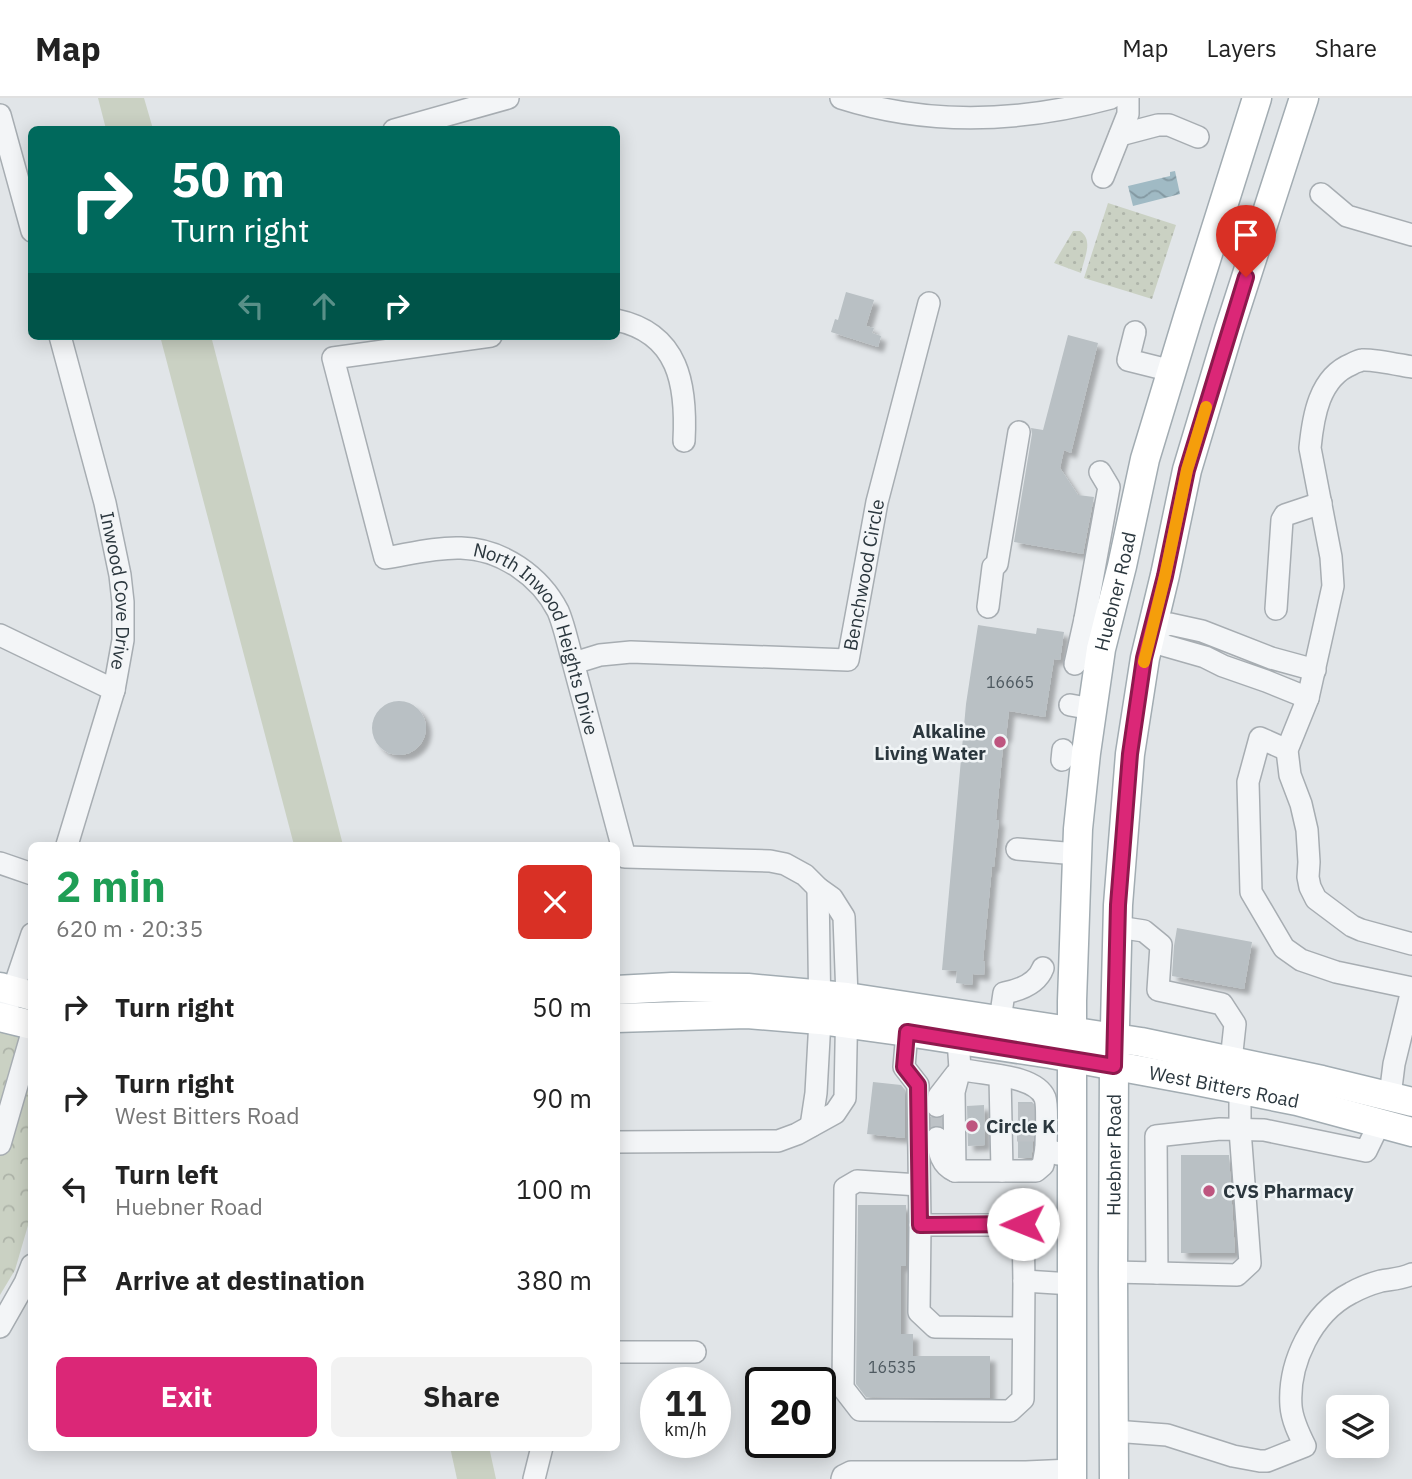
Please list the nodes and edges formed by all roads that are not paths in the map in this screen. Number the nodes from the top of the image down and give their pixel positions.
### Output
1 (508, 98) edge
2 (841, 98) edge
3 (1111, 98) edge
4 (1128, 98) edge
5 (1257, 98) edge
6 (1304, 98) edge
7 (0, 116) edge
8 (408, 126) edge
9 (1119, 135) junction
10 (1198, 137) dead end
11 (1103, 177) dead end
12 (1321, 194) dead end
13 (28, 217) edge
14 (1412, 235) edge
15 (929, 303) dead end
16 (620, 321) edge
17 (1135, 332) dead end
18 (61, 340) edge
19 (462, 340) edge
20 (1412, 367) edge
21 (1172, 371) junction
22 (1018, 432) dead end
23 (684, 441) dead end
24 (1100, 472) dead end
25 (1321, 503) junction
26 (988, 607) dead end
27 (1276, 609) dead end
28 (1097, 619) junction
29 (1151, 631) junction
30 (0, 635) edge
31 (574, 663) junction
32 (1075, 664) dead end
33 (1315, 670) junction
34 (114, 690) junction
35 (1308, 698) junction
36 (1286, 750) junction
37 (68, 842) edge
38 (1017, 849) dead end
39 (1060, 853) junction
40 (0, 863) edge
41 (28, 873) edge
42 (818, 888) junction
43 (817, 925) junction
44 (844, 926) junction
45 (1118, 927) junction
46 (1412, 944) edge
47 (28, 947) edge
48 (1043, 968) dead end
49 (1412, 989) edge
50 (620, 990) edge
51 (15, 991) edge
52 (833, 1009) junction
53 (620, 1018) edge
54 (1000, 1020) junction
55 (1, 1022) edge
56 (28, 1025) edge
57 (907, 1032) junction
58 (958, 1039) junction
59 (28, 1044) edge
60 (1072, 1045) junction
61 (1013, 1048) junction
62 (1115, 1052) junction
63 (1231, 1060) junction
64 (960, 1069) junction
65 (1004, 1076) junction
66 (817, 1084) junction
67 (845, 1088) junction
68 (1240, 1090) junction
69 (1401, 1099) edge
70 (937, 1106) tunnel mouth
71 (4, 1110) edge
72 (1380, 1122) junction
73 (811, 1126) junction
74 (1240, 1130) junction
75 (1037, 1131) junction
76 (1412, 1132) edge
77 (937, 1138) tunnel mouth
78 (620, 1142) edge
79 (0, 1144) edge
80 (955, 1171) junction
81 (1002, 1171) junction
82 (919, 1185) junction
83 (920, 1225) junction
84 (1113, 1272) junction
85 (1157, 1273) junction
86 (1412, 1274) edge
87 (28, 1280) edge
88 (1024, 1281) junction
89 (1072, 1284) junction
90 (0, 1327) edge
91 (1023, 1328) junction
92 (620, 1352) edge
93 (695, 1352) dead end
94 (1072, 1428) junction
95 (1114, 1431) junction
96 (541, 1451) edge
97 (1072, 1474) edge
98 (534, 1479) edge
99 (842, 1479) edge
100 (1114, 1479) edge

1 - 8 street
2 - 3 street
4 - 9 street
5 - 21 main road, Huebner Road
6 - 29 main road, Huebner Road
7 - 13 street
9 - 10 street
9 - 11 street
12 - 14 street
15 - 31 street, Benchwood Circle
16 - 23 street
17 - 21 street
18 - 34 street, Inwood Cove Drive
19 - 31 street, North Inwood Heights Drive
20 - 25 street
21 - 28 main road, Huebner Road
22 - 26 street
24 - 28 street
25 - 27 street
25 - 33 street
28 - 29 main road
28 - 32 street
28 - 39 main road, Huebner Road
29 - 33 street
29 - 35 street
29 - 45 main road, Huebner Road
30 - 34 street
31 - 42 street, North Inwood Heights Drive
33 - 35 street
34 - 37 street, Inwood Cove Drive
35 - 36 street
36 - 46 street
36 - 49 street
38 - 39 street
39 - 60 main road, Huebner Road
40 - 41 street
42 - 43 street
42 - 44 street, North Inwood Heights Drive
43 - 44 street
43 - 52 street
44 - 52 street, North Inwood Heights Drive
45 - 62 main road, Huebner Road
45 - 63 street
47 - 51 street
48 - 54 street
49 - 69 street
50 - 52 main road, West Bitters Road
51 - 55 street
52 - 53 main road, West Bitters Road
52 - 54 main road, West Bitters Road
52 - 57 main road, West Bitters Road
52 - 66 street
52 - 67 street
54 - 60 main road, West Bitters Road
55 - 56 main road
57 - 58 main road, West Bitters Road
57 - 82 street
58 - 61 main road, West Bitters Road
58 - 64 street
59 - 71 street
60 - 61 main road, West Bitters Road
60 - 62 main road, West Bitters Road
60 - 75 main road, Huebner Road
61 - 65 street
62 - 63 main road, West Bitters Road
62 - 68 main road, West Bitters Road
62 - 84 main road, Huebner Road
63 - 69 main road, West Bitters Road
64 - 65 street
64 - 70 street
64 - 80 street
65 - 75 street
65 - 75 street
66 - 67 street
66 - 73 street
67 - 73 street
68 - 72 main road, West Bitters Road
68 - 74 street
69 - 72 main road
71 - 79 street
72 - 74 street
72 - 76 main road, West Bitters Road
73 - 78 street
74 - 85 street
74 - 85 street
75 - 81 street
75 - 81 street
75 - 89 main road, Huebner Road
77 - 80 street
80 - 81 street
82 - 83 street
82 - 91 street
83 - 88 street
83 - 91 street
84 - 85 street
84 - 95 main road, Huebner Road
86 - 95 street
87 - 90 street
88 - 89 street
88 - 91 street
89 - 94 main road, Huebner Road
92 - 93 street
94 - 95 main road
94 - 97 main road, Huebner Road
95 - 100 main road, Huebner Road
96 - 98 street
97 - 99 street

